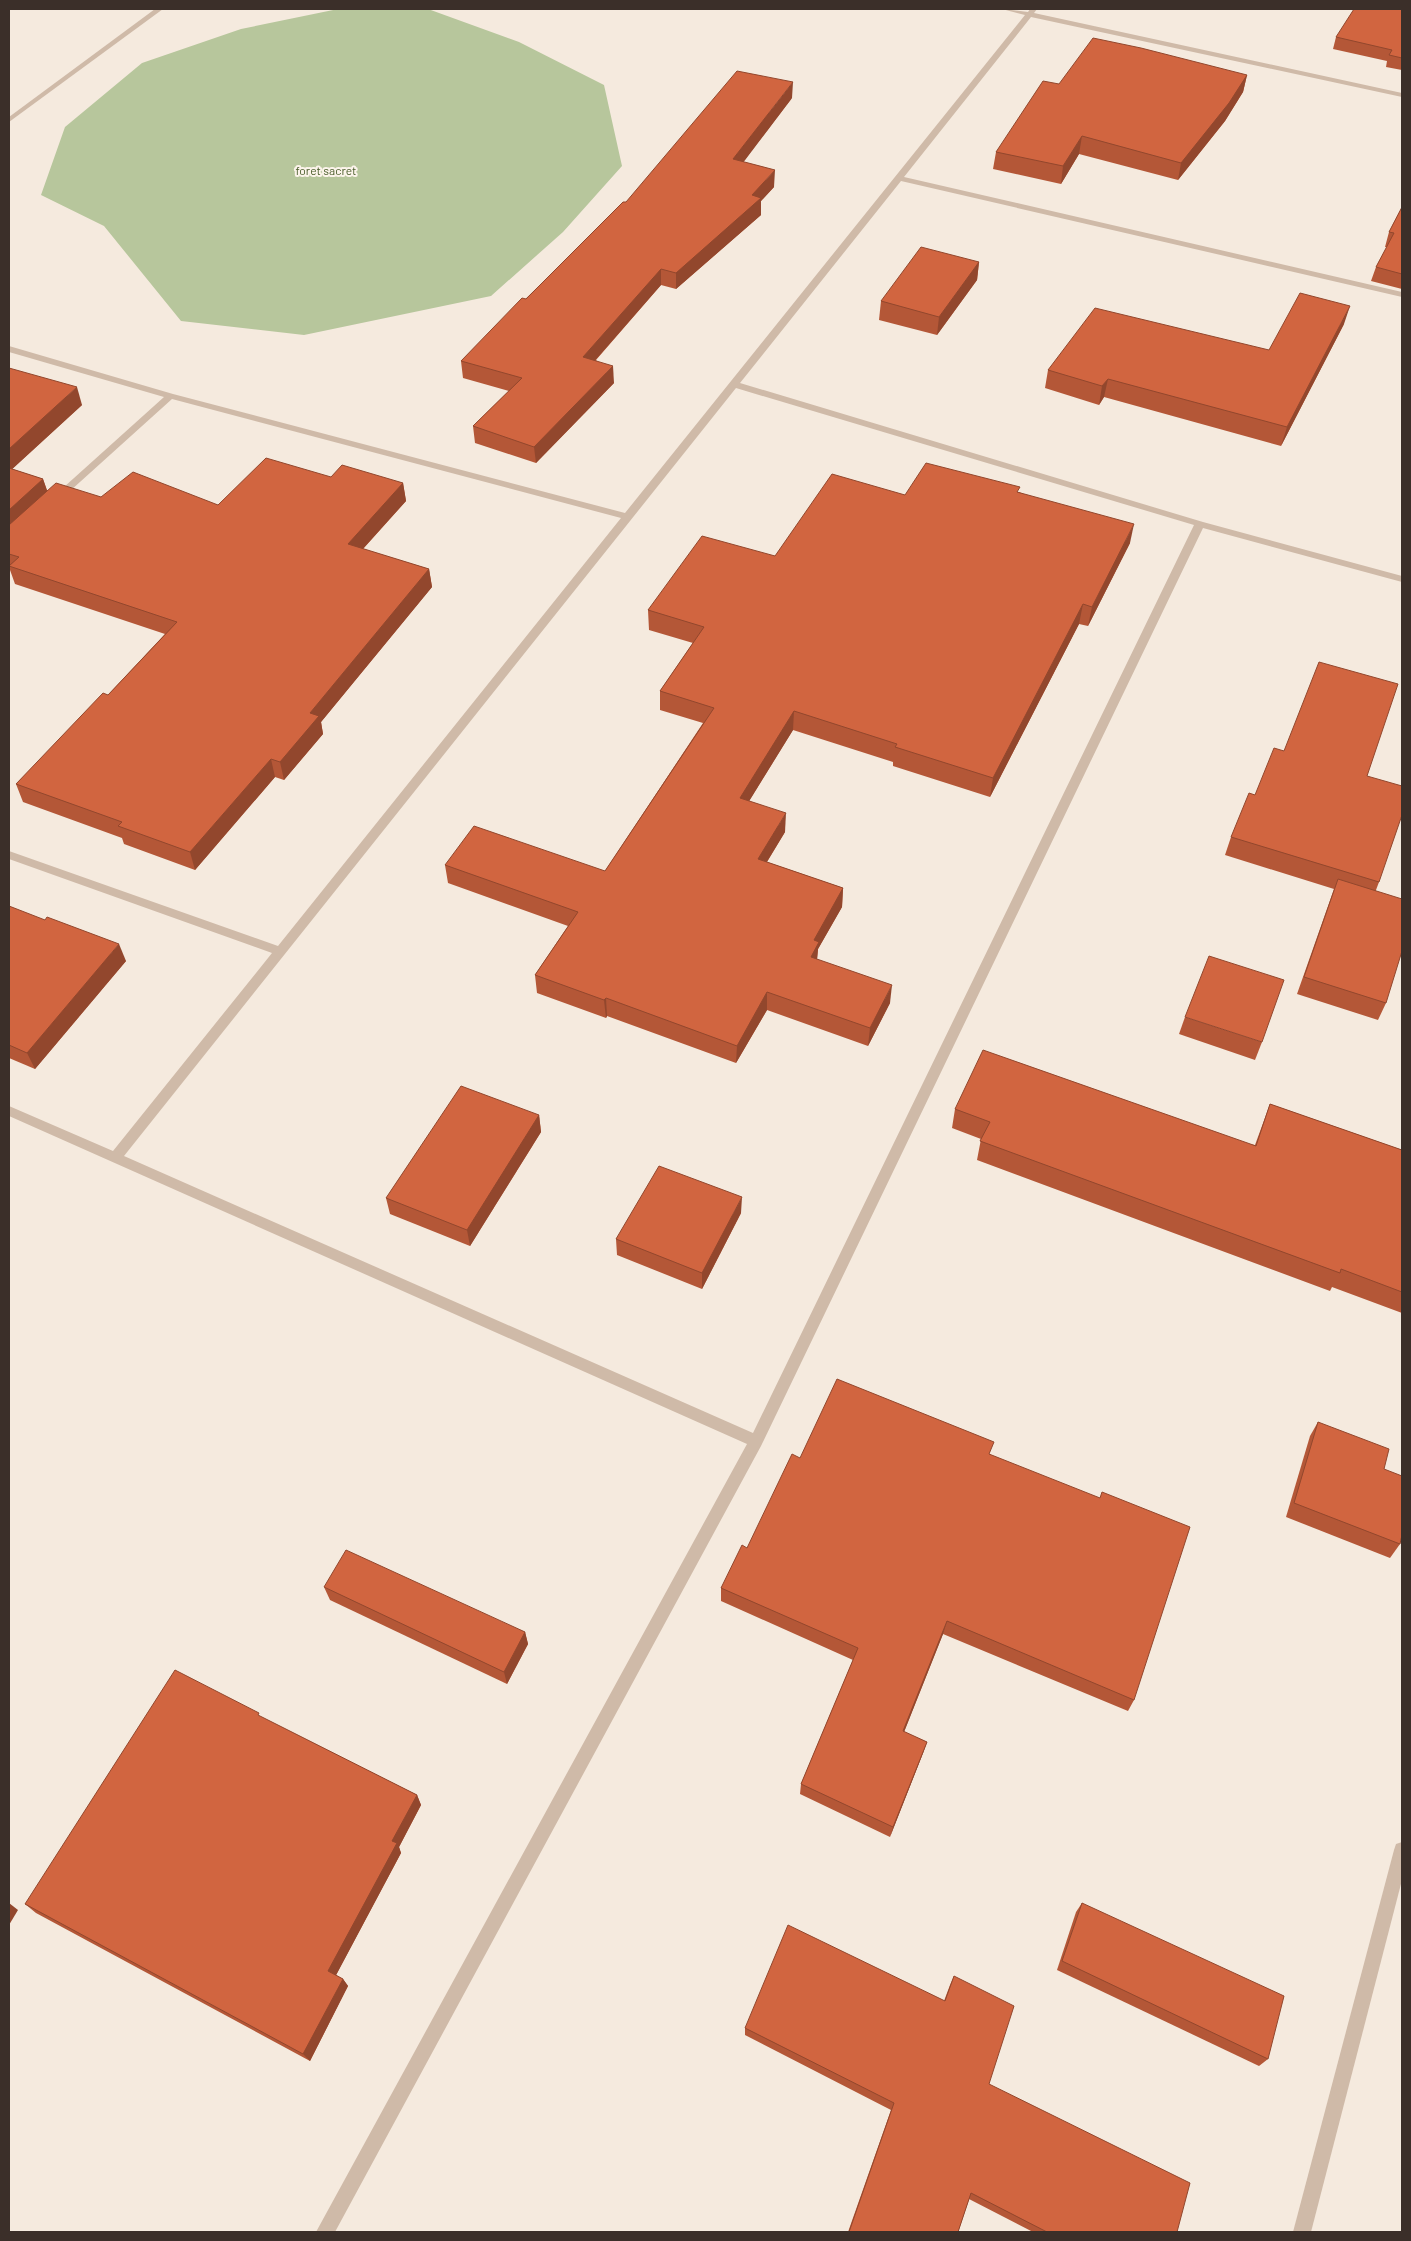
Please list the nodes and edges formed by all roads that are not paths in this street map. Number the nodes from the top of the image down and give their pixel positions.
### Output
1 (159, 9) edge
2 (1005, 9) edge
3 (1032, 12) edge
4 (1402, 95) edge
5 (9, 120) edge
6 (897, 178) junction
7 (1402, 296) edge
8 (9, 348) edge
9 (734, 384) junction
10 (170, 396) junction
11 (53, 502) edge
12 (628, 516) junction
13 (1200, 524) junction
14 (1402, 579) edge
15 (9, 856) edge
16 (280, 951) junction
17 (9, 1112) edge
18 (115, 1158) junction
19 (756, 1442) junction
20 (1402, 1850) edge
21 (325, 2232) edge
22 (1302, 2232) edge

1 - 5 street
2 - 3 street
3 - 4 street
3 - 6 street
6 - 7 street
6 - 9 street
8 - 10 street
9 - 12 street
9 - 13 street
10 - 11 street
10 - 12 street
12 - 16 street
13 - 14 street
13 - 19 street
15 - 16 street
16 - 18 street
17 - 18 street
18 - 19 street
19 - 21 street
20 - 22 street

